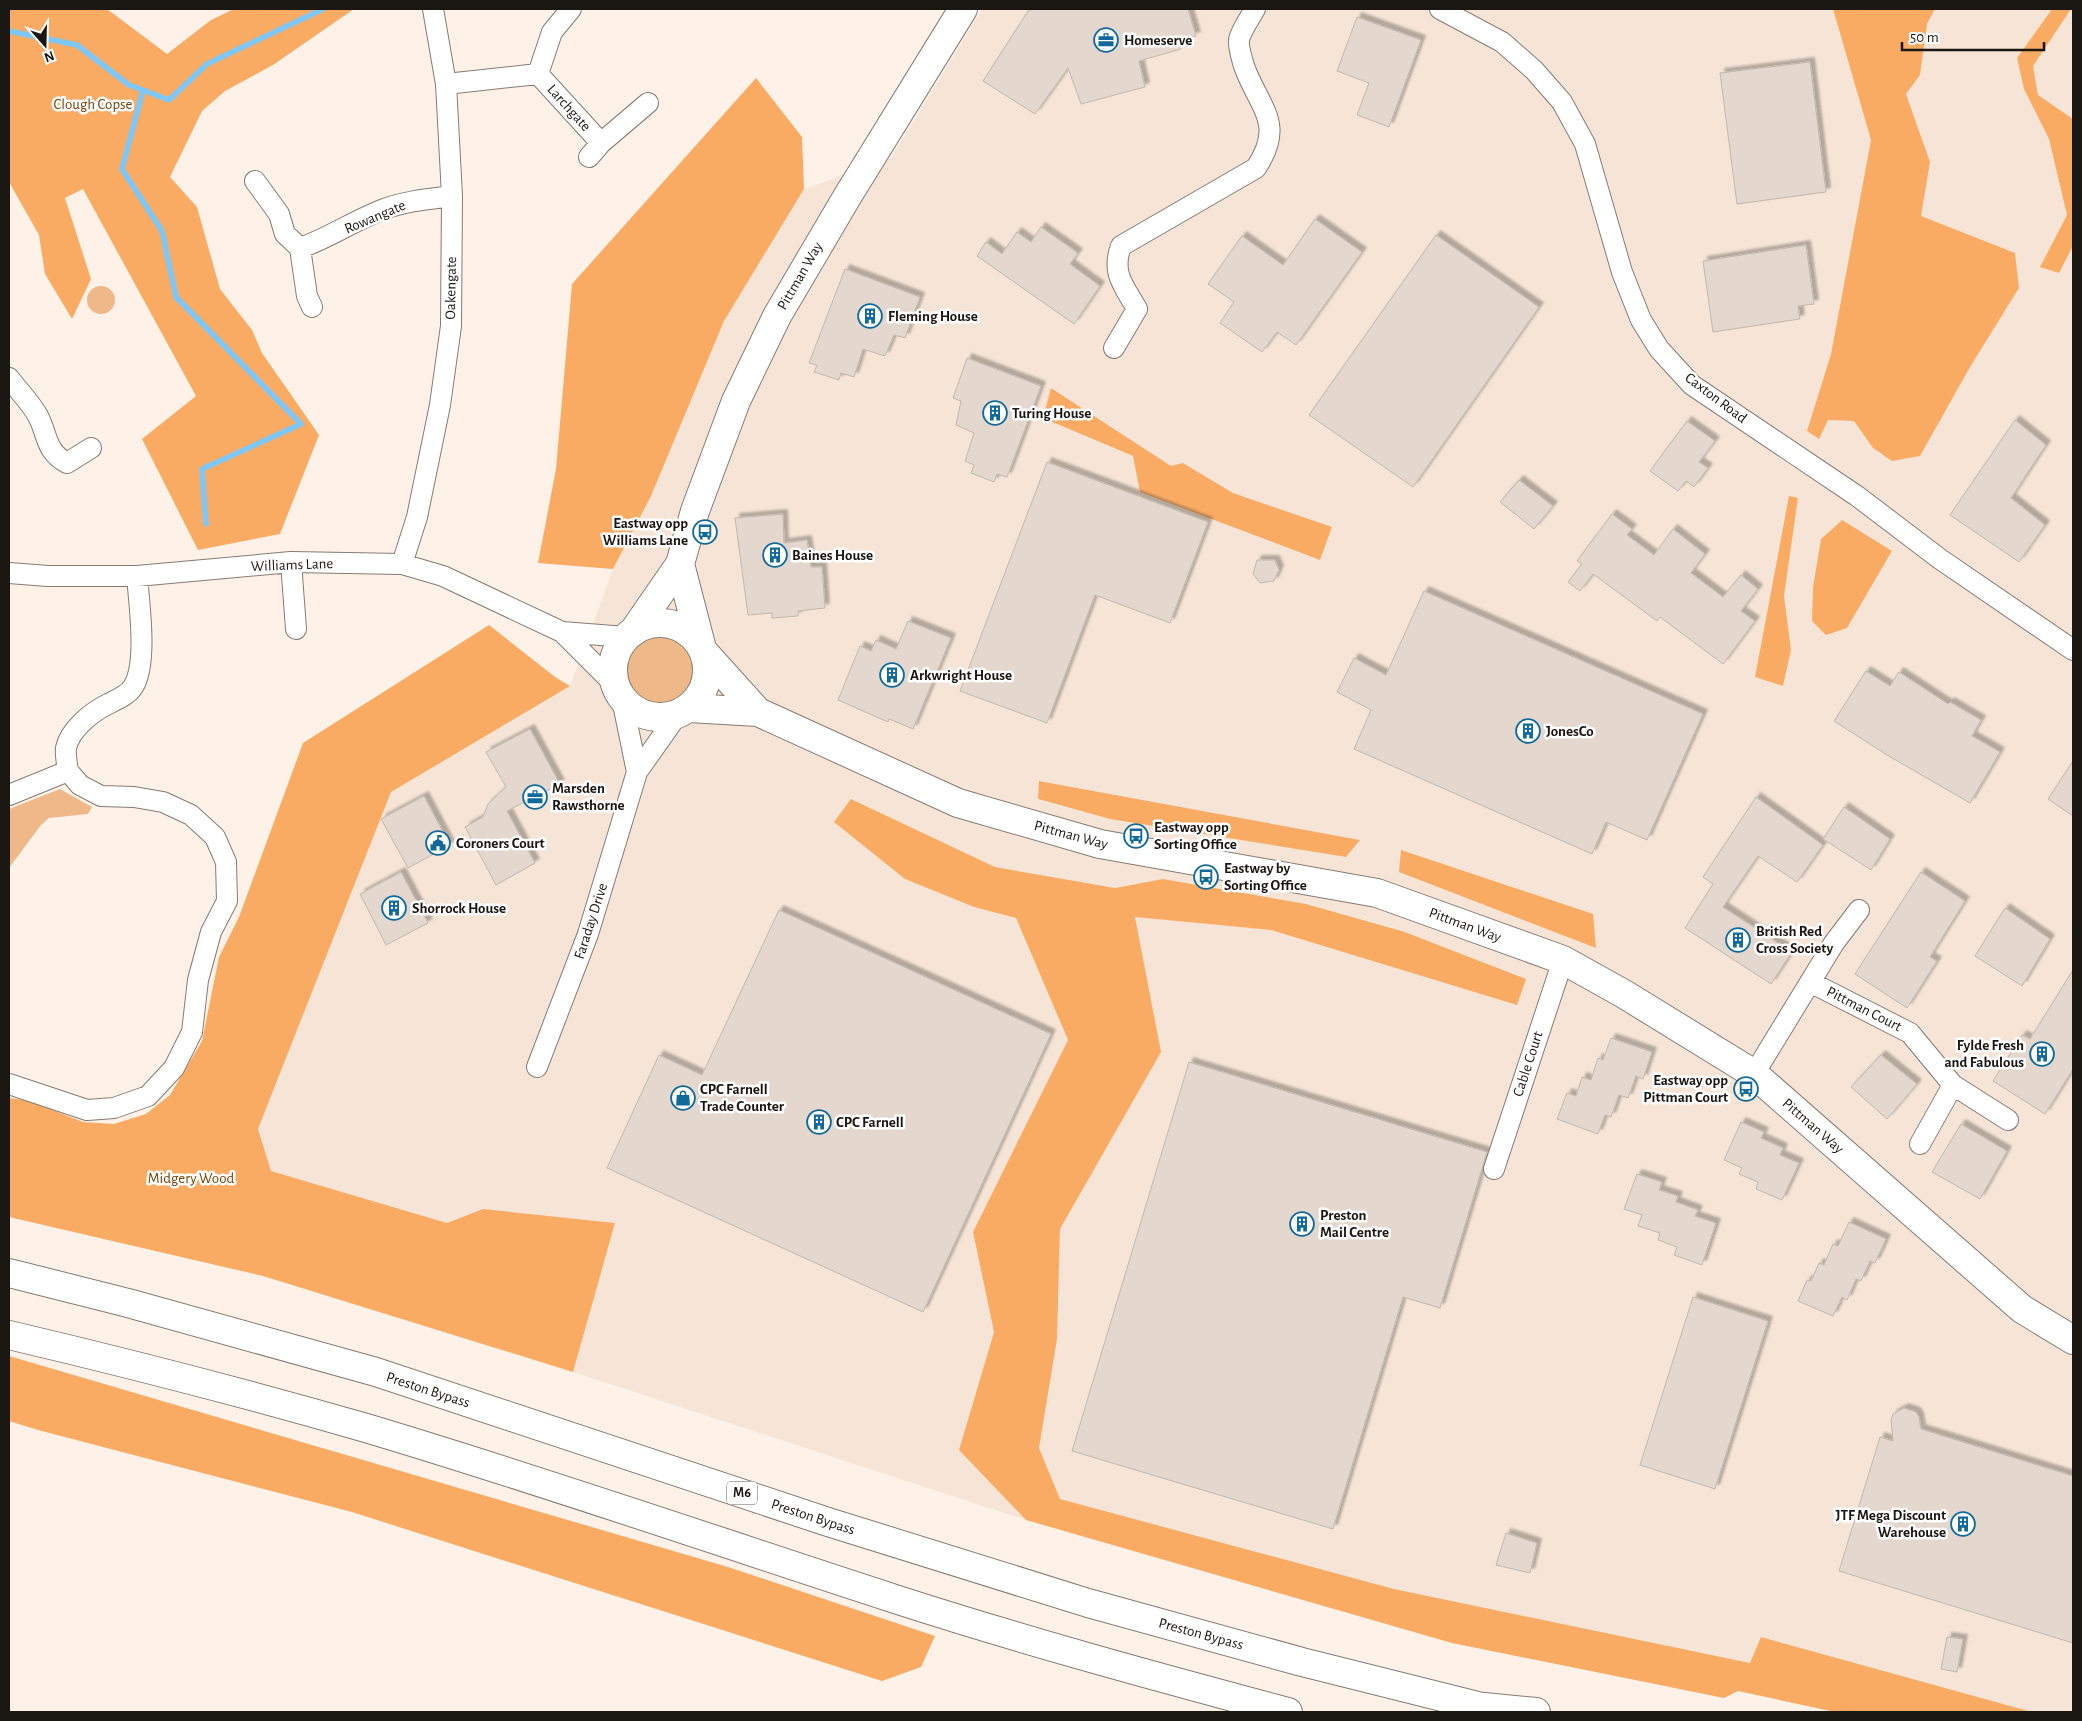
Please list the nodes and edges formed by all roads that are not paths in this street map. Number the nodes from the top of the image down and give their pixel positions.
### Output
1 (433, 9) edge
2 (571, 9) edge
3 (963, 9) edge
4 (1255, 9) edge
5 (1440, 9) edge
6 (538, 74) junction
7 (446, 84) junction
8 (648, 103) dead end
9 (256, 180) dead end
10 (452, 196) junction
11 (300, 248) junction
12 (312, 307) dead end
13 (1114, 348) dead end
14 (9, 378) edge
15 (91, 448) dead end
16 (291, 562) junction
17 (402, 564) junction
18 (680, 564) junction
19 (9, 574) edge
20 (137, 576) junction
21 (296, 629) dead end
22 (562, 632) junction
23 (629, 634) junction
24 (703, 649) junction
25 (2073, 650) edge
26 (619, 692) junction
27 (683, 711) junction
28 (758, 712) junction
29 (68, 771) junction
30 (637, 772) junction
31 (9, 795) edge
32 (1859, 910) dead end
33 (1563, 960) junction
34 (1810, 982) junction
35 (537, 1068) dead end
36 (1754, 1074) junction
37 (9, 1084) edge
38 (1953, 1085) junction
39 (2008, 1120) dead end
40 (1920, 1144) dead end
41 (1494, 1169) dead end
42 (9, 1273) edge
43 (9, 1336) edge
44 (2073, 1340) edge
45 (1490, 1709) edge
46 (1288, 1712) edge
47 (1536, 1712) edge

1 - 7 street, Oakengate
2 - 6 street, Larchgate
3 - 18 main road, Pittman Way
4 - 13 street
5 - 25 street, Caxton Road
6 - 7 street, Larchgate
6 - 8 street, Larchgate
7 - 10 street, Oakengate
9 - 11 street
10 - 11 street, Rowangate
10 - 17 street, Oakengate
11 - 12 street
14 - 15 street
16 - 17 street, Williams Lane
16 - 20 street, Williams Lane
16 - 21 street
17 - 22 street, Williams Lane
18 - 23 main road, Pittman Way
18 - 24 main road, Pittman Way
19 - 20 street, Williams Lane
20 - 29 street
22 - 23 street, Williams Lane
22 - 26 street, Williams Lane
23 - 24 main road
23 - 26 main road
24 - 27 main road
24 - 28 main road, Pittman Way
26 - 27 main road
26 - 30 street, Faraday Drive
27 - 28 main road, Pittman Way
27 - 30 street, Faraday Drive
28 - 33 main road, Pittman Way
29 - 31 street
29 - 37 street
30 - 35 street, Faraday Drive
32 - 34 street, Pittman Court
33 - 36 main road, Pittman Way
33 - 41 street, Cable Court
34 - 36 street, Pittman Court
34 - 38 street, Pittman Court
36 - 44 main road, Pittman Way
38 - 39 street, Pittman Court
38 - 40 street
42 - 45 main road, Preston Bypass / M6
43 - 46 main road
45 - 47 main road, Preston Bypass

